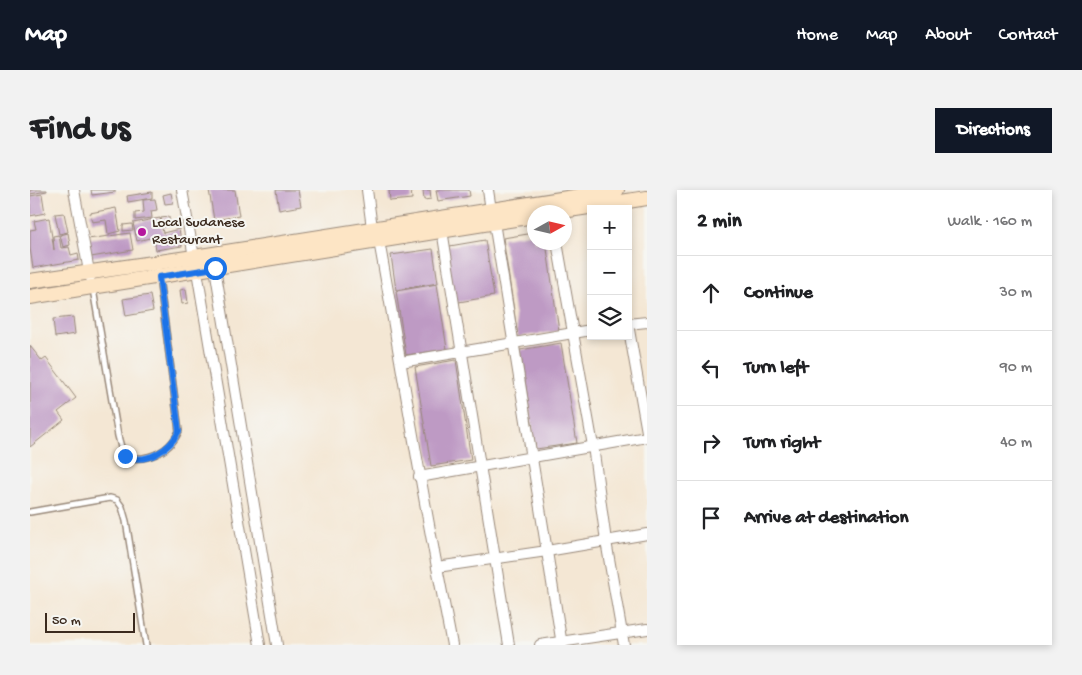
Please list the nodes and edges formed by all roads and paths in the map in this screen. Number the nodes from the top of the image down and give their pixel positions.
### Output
1 (74, 190) edge
2 (182, 190) edge
3 (367, 190) edge
4 (488, 190) edge
5 (617, 190) edge
6 (647, 198) edge
7 (572, 210) edge
8 (492, 216) junction
9 (527, 216) edge
10 (372, 228) junction
11 (442, 230) junction
12 (379, 241) junction
13 (558, 250) edge
14 (194, 257) junction
15 (157, 262) junction
16 (215, 268) junction
17 (197, 271) junction
18 (89, 272) junction
19 (159, 277) junction
20 (30, 281) edge
21 (92, 287) junction
22 (30, 297) edge
23 (647, 322) edge
24 (632, 324) edge
25 (587, 331) edge
26 (572, 334) junction
27 (631, 340) edge
28 (514, 344) junction
29 (461, 352) junction
30 (401, 362) junction
31 (647, 432) edge
32 (647, 437) edge
33 (593, 446) junction
34 (531, 458) junction
35 (480, 467) junction
36 (419, 477) junction
37 (250, 480) junction
38 (232, 482) junction
39 (30, 512) edge
40 (647, 534) edge
41 (606, 541) junction
42 (547, 551) junction
43 (496, 559) junction
44 (437, 567) junction
45 (647, 628) edge
46 (622, 632) junction
47 (562, 643) edge
48 (146, 645) edge
49 (260, 645) edge
50 (277, 645) edge
51 (452, 645) edge
52 (509, 645) edge
53 (540, 645) edge
54 (624, 645) edge

1 - 18 street
2 - 14 street
3 - 10 street
4 - 8 street
5 - 8 street
6 - 7 street
8 - 9 street
8 - 10 street
8 - 11 street
8 - 28 street
10 - 14 street
11 - 12 street
11 - 29 street
12 - 16 street
12 - 30 street
13 - 26 street
14 - 15 street
15 - 18 street
15 - 19 lane
16 - 17 street
16 - 37 street
17 - 19 street
17 - 38 street
18 - 20 street
18 - 21 street
19 - 21 street
19 - 21 lane
21 - 22 street
23 - 24 street
25 - 26 street
26 - 28 street
26 - 33 street
27 - 31 street
28 - 29 street
28 - 34 street
29 - 30 street
29 - 35 street
30 - 36 street
32 - 33 street
33 - 34 street
33 - 41 street
34 - 35 street
34 - 42 street
35 - 36 street
35 - 43 street
36 - 44 street
37 - 38 street
37 - 50 street
38 - 49 street
39 - 48 lane
40 - 41 street
41 - 42 street
41 - 46 street
42 - 43 street
42 - 47 street
43 - 44 street
43 - 52 street
44 - 51 street
45 - 46 street
46 - 47 street
46 - 54 street
47 - 53 street

